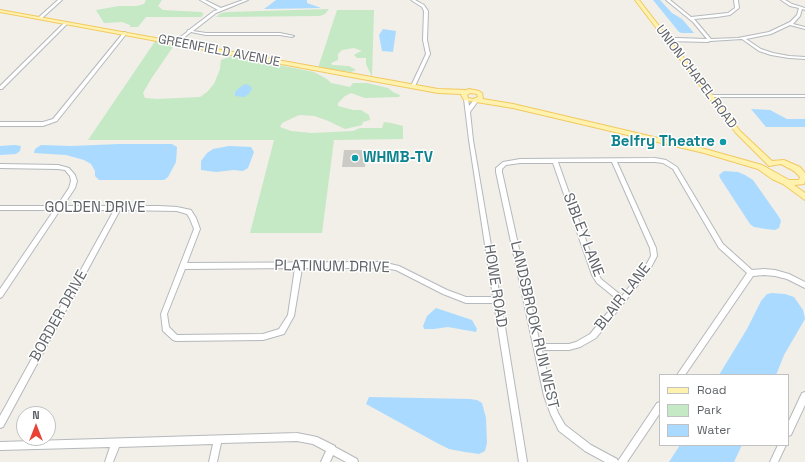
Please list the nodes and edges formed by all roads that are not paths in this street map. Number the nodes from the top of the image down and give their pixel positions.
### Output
1 (60, 0) edge
2 (202, 0) edge
3 (246, 0) edge
4 (415, 0) edge
5 (637, 0) edge
6 (668, 0) edge
7 (736, 0) edge
8 (783, 0) edge
9 (803, 8) edge
10 (220, 9) junction
11 (0, 11) edge
12 (40, 18) junction
13 (690, 18) junction
14 (66, 23) junction
15 (790, 24) junction
16 (805, 28) edge
17 (189, 31) junction
18 (125, 33) junction
19 (292, 36) dead end
20 (743, 38) junction
21 (671, 40) junction
22 (709, 40) junction
23 (175, 43) junction
24 (805, 58) edge
25 (413, 86) junction
26 (0, 88) edge
27 (465, 96) junction
28 (711, 96) junction
29 (805, 96) edge
30 (478, 99) junction
31 (468, 111) junction
32 (0, 124) edge
33 (759, 150) junction
34 (555, 161) junction
35 (614, 161) junction
36 (749, 162) junction
37 (771, 164) junction
38 (787, 164) junction
39 (0, 166) edge
40 (775, 177) junction
41 (804, 179) edge
42 (783, 181) junction
43 (805, 191) edge
44 (805, 197) edge
45 (59, 207) junction
46 (0, 208) edge
47 (118, 208) junction
48 (183, 266) junction
49 (299, 266) junction
50 (751, 273) junction
51 (805, 285) edge
52 (0, 295) edge
53 (498, 300) junction
54 (622, 300) junction
55 (538, 347) junction
56 (682, 374) edge
57 (805, 396) edge
58 (659, 407) edge
59 (0, 424) edge
60 (789, 430) edge
61 (218, 440) junction
62 (116, 443) junction
63 (0, 446) edge
64 (782, 446) edge
65 (332, 449) junction
66 (109, 462) edge
67 (213, 462) edge
68 (325, 462) edge
69 (354, 462) edge
70 (523, 462) edge
71 (614, 462) edge
72 (622, 462) edge
73 (774, 462) edge

1 - 12 street
2 - 10 street
3 - 10 street
4 - 25 street
5 - 21 main road, UNION CHAPEL ROAD
6 - 13 street
7 - 13 street
8 - 9 street
9 - 15 street
10 - 17 street
11 - 12 main road, GREENFIELD AVENUE
12 - 14 main road, GREENFIELD AVENUE
13 - 22 street
14 - 18 main road, GREENFIELD AVENUE
14 - 26 street
15 - 16 street
15 - 20 street
17 - 19 street
17 - 23 street
18 - 23 main road, GREENFIELD AVENUE
18 - 32 street
20 - 22 street
20 - 24 street
21 - 22 street
21 - 28 main road, UNION CHAPEL ROAD
23 - 25 main road, GREENFIELD AVENUE
25 - 27 main road, GREENFIELD AVENUE
27 - 30 main road
27 - 30 main road
27 - 31 street, HOWE ROAD
28 - 29 street
28 - 33 main road, UNION CHAPEL ROAD
30 - 31 street
30 - 36 main road
31 - 53 street, HOWE ROAD
33 - 36 main road
33 - 37 main road, UNION CHAPEL ROAD
33 - 38 main road, UNION CHAPEL ROAD
34 - 35 street
34 - 54 street, SIBLEY LANE
34 - 55 street, LANDSBROOK RUN WEST
35 - 50 street
35 - 54 street, BLAIR LANE
36 - 37 main road
36 - 40 main road
37 - 38 main road
37 - 40 main road
38 - 41 main road, UNION CHAPEL ROAD
39 - 45 street
40 - 42 main road
41 - 42 main road
41 - 43 main road
42 - 44 main road
45 - 46 street, GOLDEN DRIVE
45 - 47 street, GOLDEN DRIVE
45 - 52 street
47 - 48 street, GOLDEN DRIVE
47 - 59 street, BORDER DRIVE
48 - 49 street, PLATINUM DRIVE
48 - 49 street
49 - 53 street, PLATINUM DRIVE
50 - 51 street
50 - 56 street
53 - 70 street, HOWE ROAD
54 - 55 street, BLAIR LANE
55 - 71 street, LANDSBROOK RUN WEST
57 - 60 street
58 - 72 street
61 - 62 street
61 - 65 street
61 - 67 street
62 - 63 street
62 - 66 street
64 - 73 street
65 - 68 street
65 - 69 street

